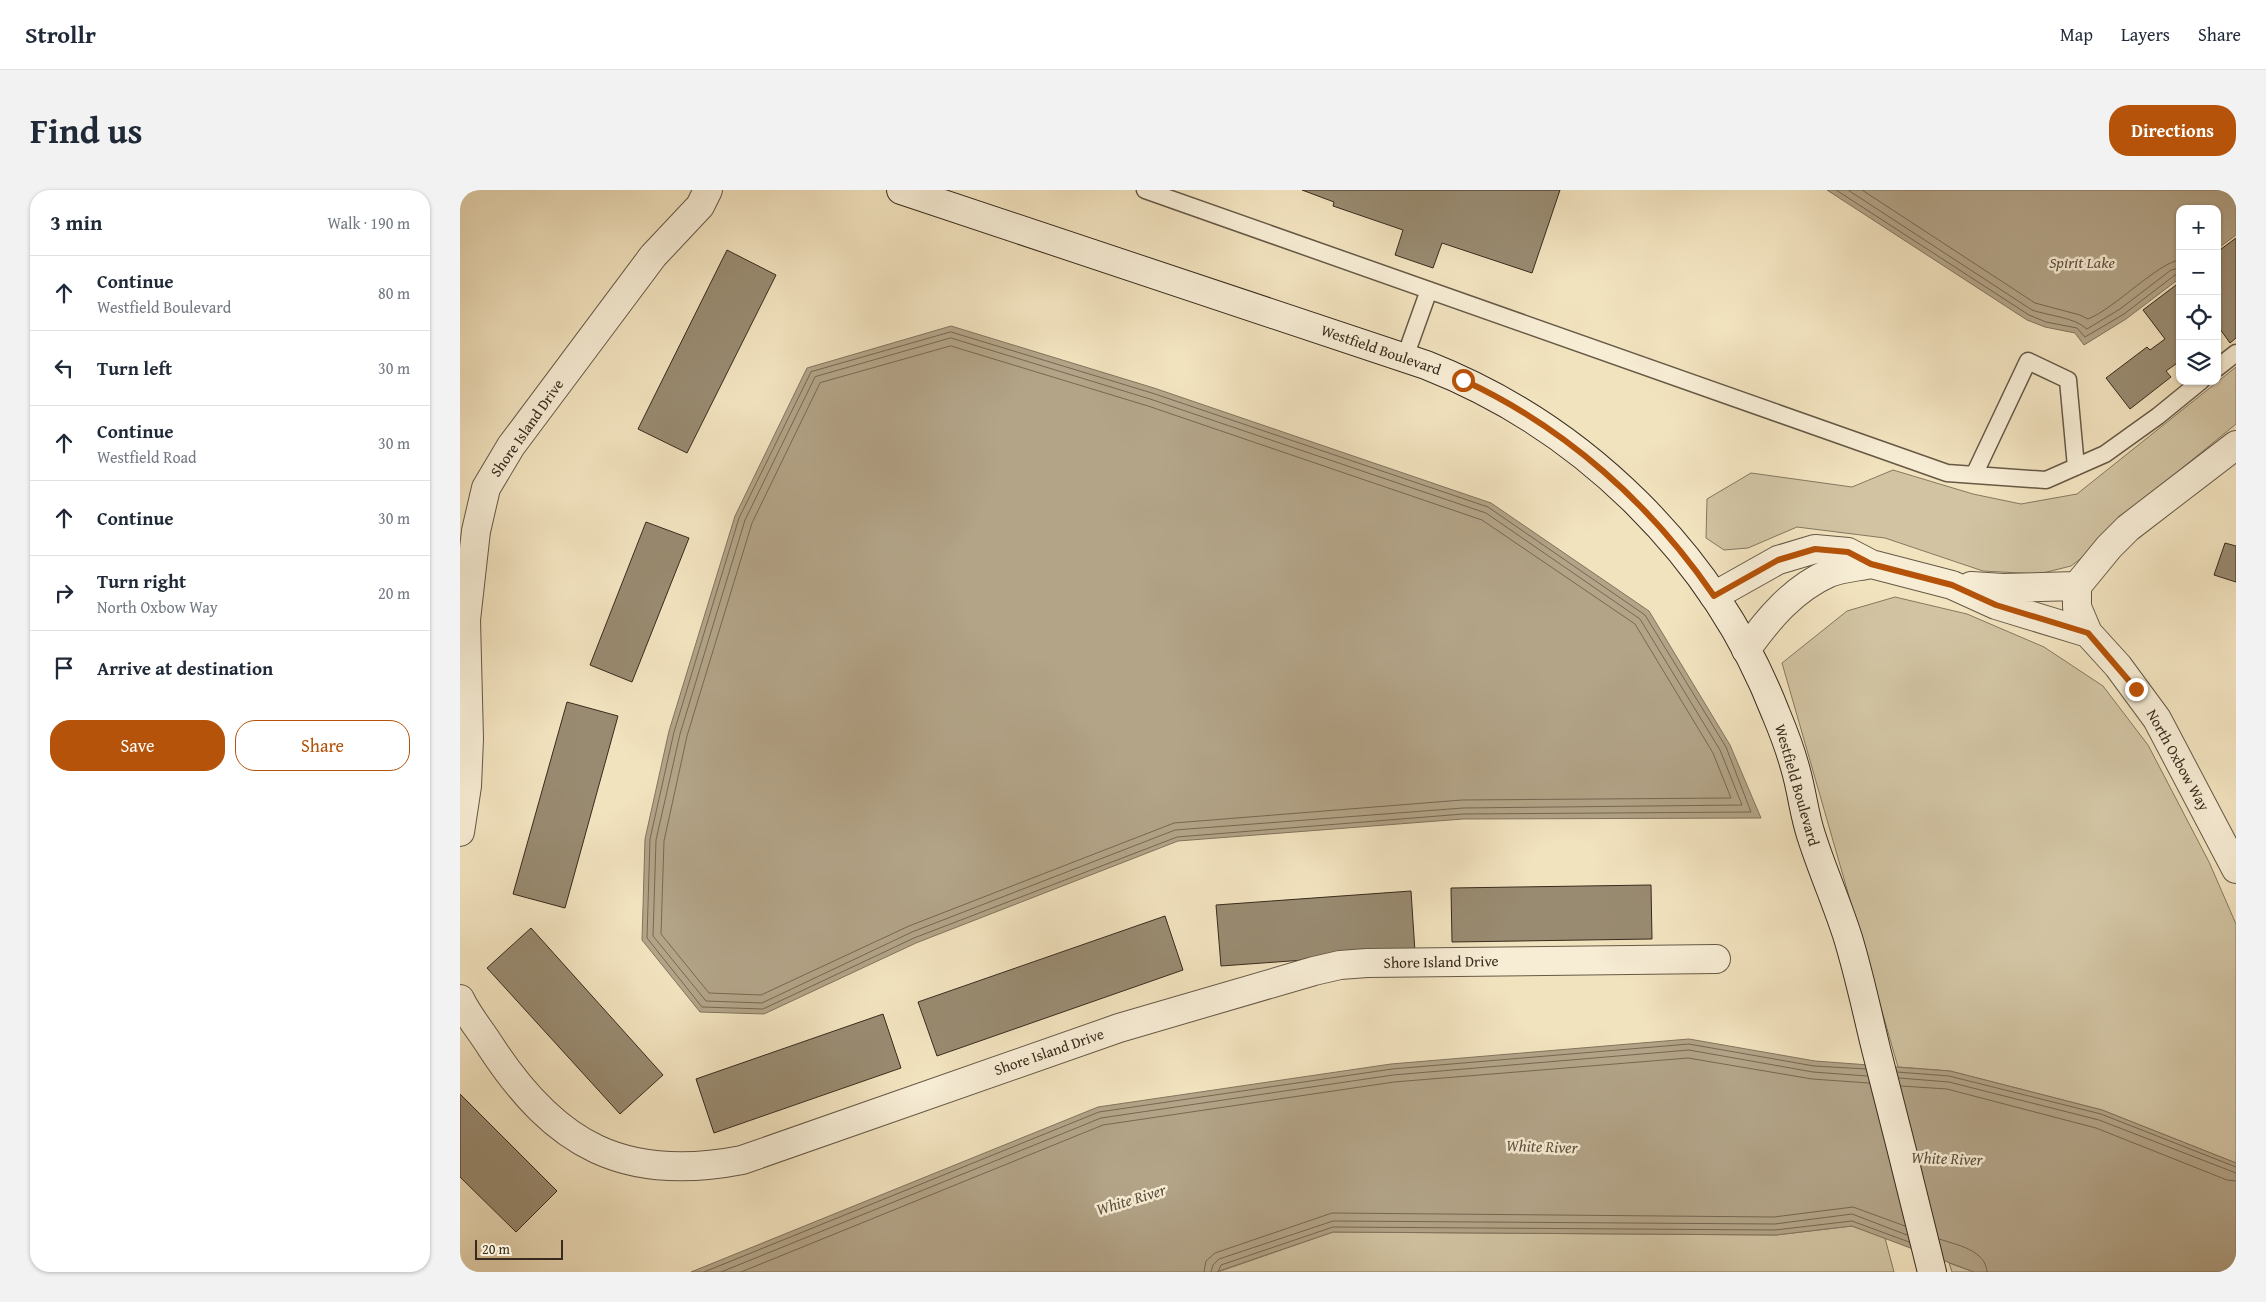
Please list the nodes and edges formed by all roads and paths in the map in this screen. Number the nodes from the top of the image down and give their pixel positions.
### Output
1 (708, 190) edge
2 (901, 190) edge
3 (1145, 190) edge
4 (1429, 290) junction
5 (2236, 353) edge
6 (1405, 357) junction
7 (2221, 365) edge
8 (2196, 385) edge
9 (2236, 445) edge
10 (2076, 467) junction
11 (1974, 475) junction
12 (1860, 558) junction
13 (1952, 585) junction
14 (1714, 596) junction
15 (2077, 597) junction
16 (2088, 633) junction
17 (1746, 650) junction
18 (460, 832) edge
19 (2236, 869) edge
20 (1716, 959) dead end
21 (460, 999) edge
22 (1932, 1272) edge

1 - 18 street, Shore Island Drive
2 - 6 street, Westfield Boulevard
3 - 4 lane
4 - 6 lane
4 - 11 lane
5 - 7 lane
6 - 14 street, Westfield Boulevard
8 - 10 lane
9 - 15 street
10 - 11 lane
10 - 11 lane
12 - 13 street
12 - 14 street
12 - 17 street
13 - 15 street
13 - 16 street
14 - 17 street, Westfield Boulevard
15 - 16 street, North Oxbow Way
16 - 19 street, North Oxbow Way
17 - 22 street, Westfield Boulevard
20 - 21 street, Shore Island Drive

